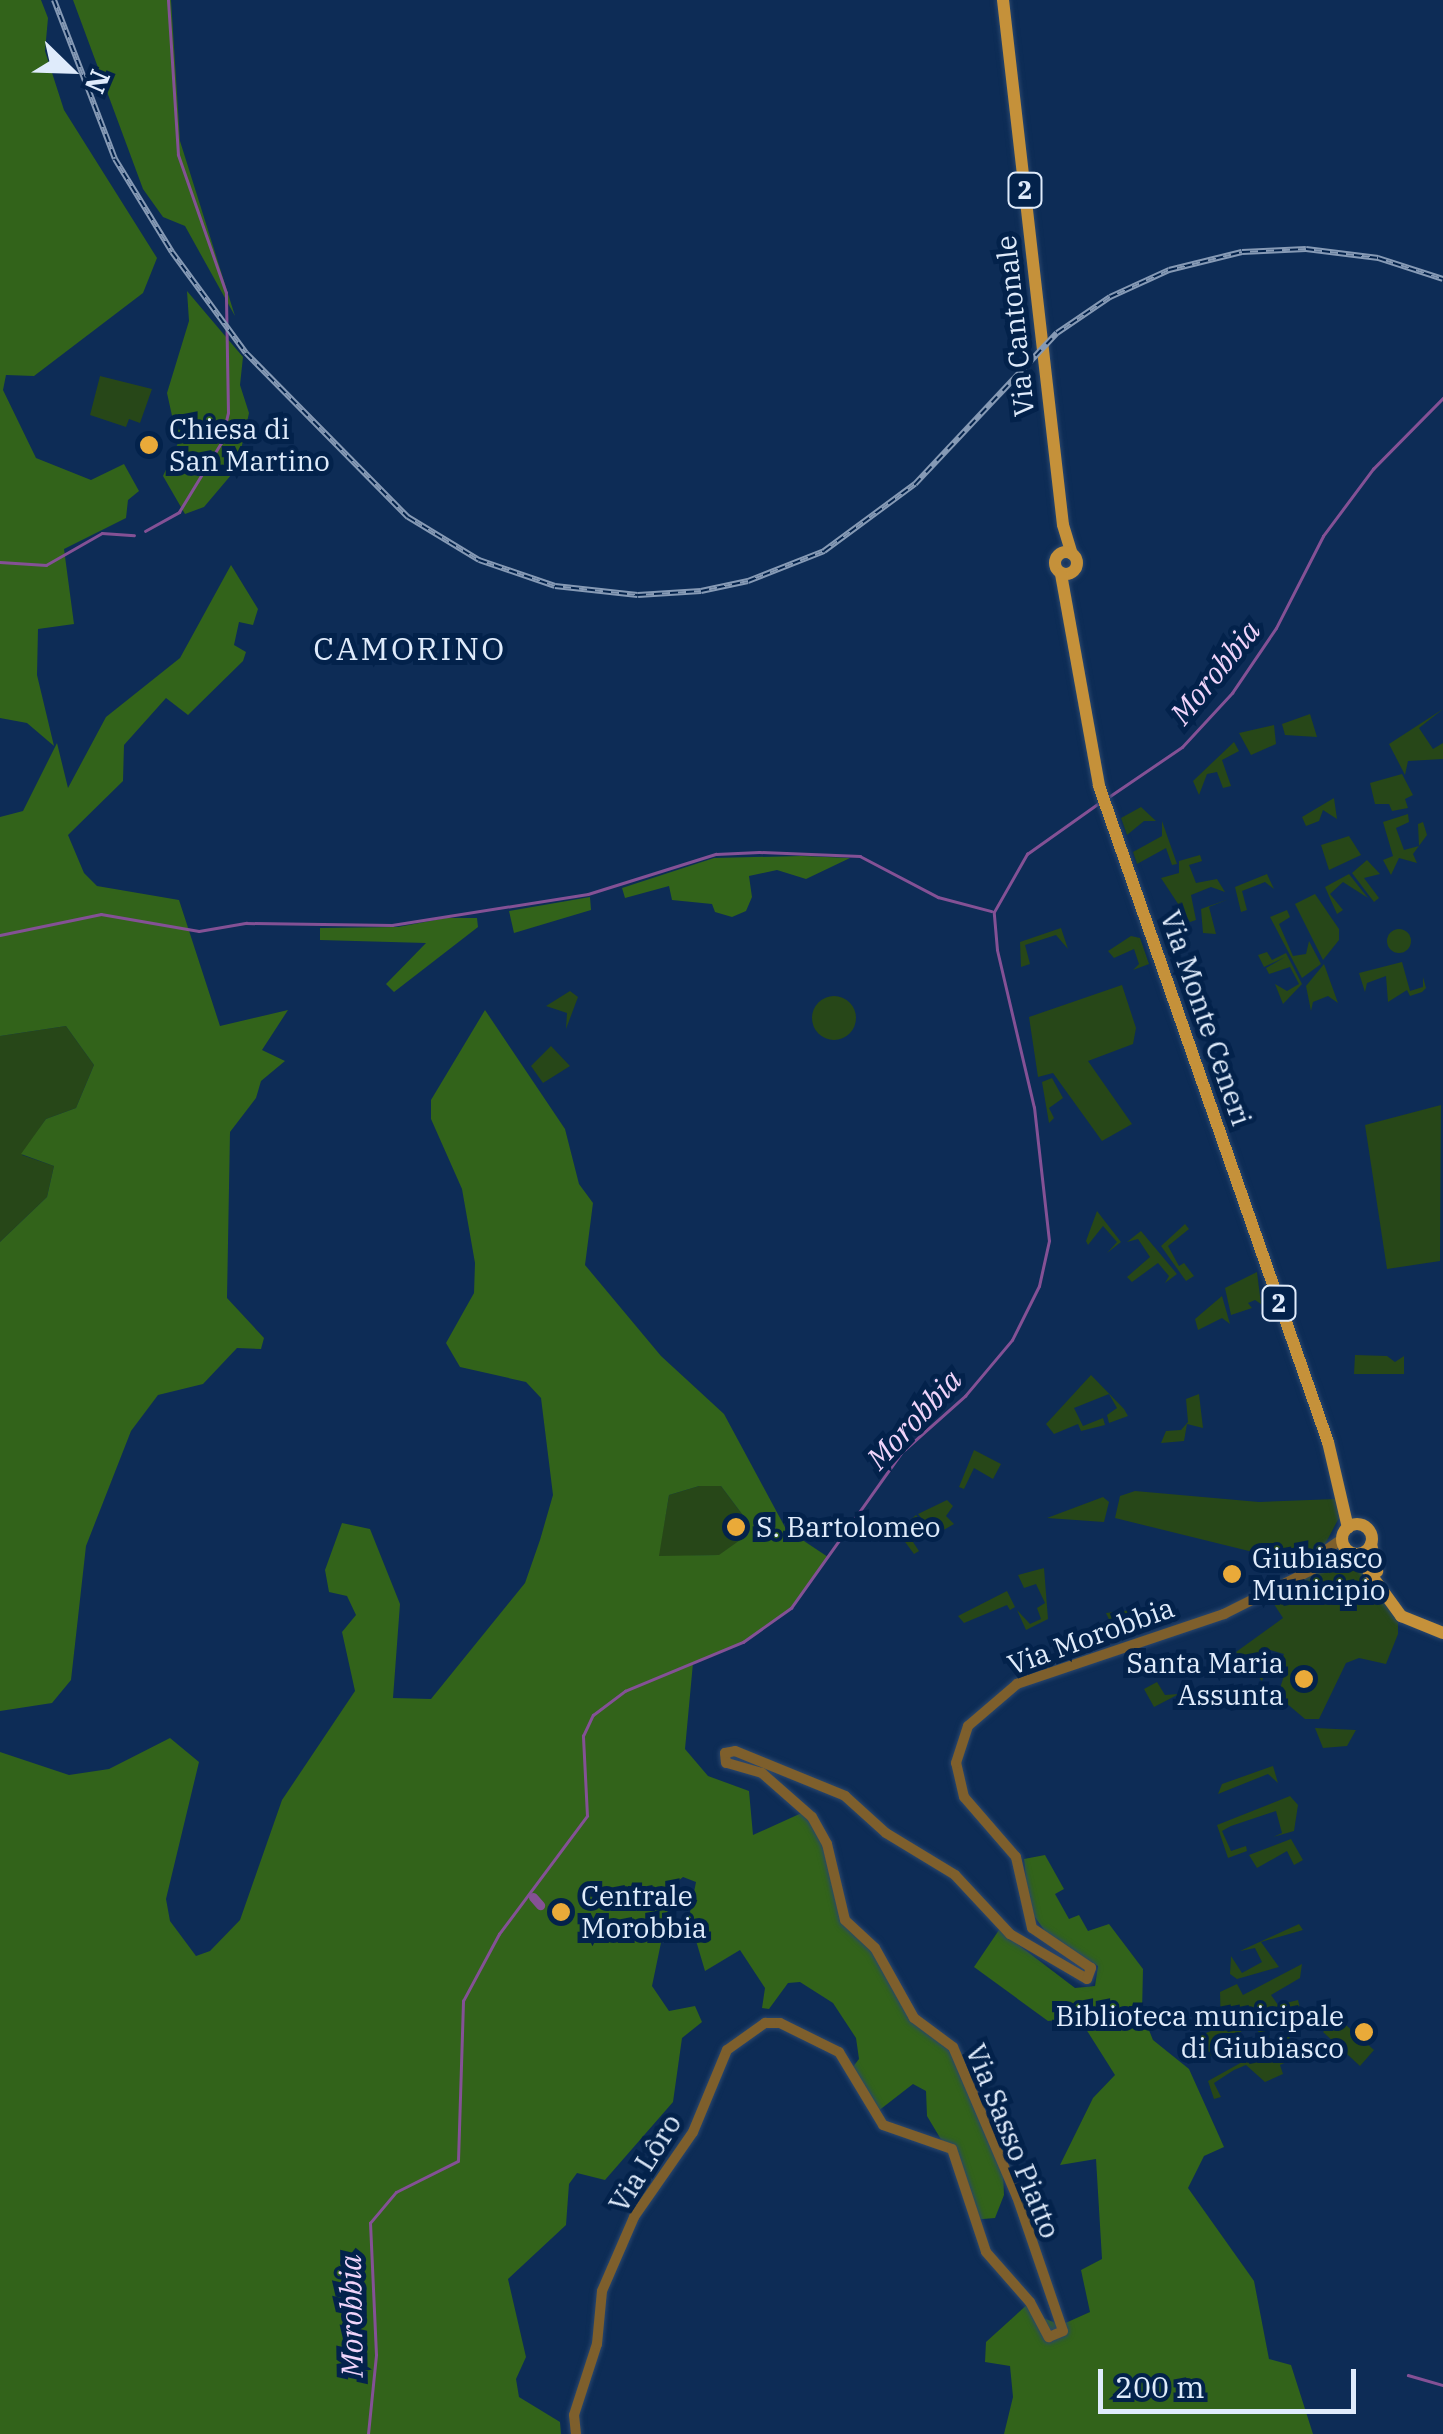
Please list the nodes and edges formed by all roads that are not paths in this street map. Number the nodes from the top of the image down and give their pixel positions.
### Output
1 (1003, 1) edge
2 (1066, 573) joint
3 (1351, 1539) junction
4 (1371, 1544) junction
5 (1437, 1631) edge
6 (724, 1754) joint
7 (872, 2114) joint
8 (576, 2434) edge

1 - 2 main road, Via Cantonale / 2
2 - 3 main road, Via Monte Ceneri / 2
3 - 4 main road
3 - 4 main road
3 - 5 main road, 2
3 - 6 street, Via Morobbia
4 - 5 main road, 2
6 - 7 street, Via Sasso Piatto
7 - 8 street, Via Lôro

